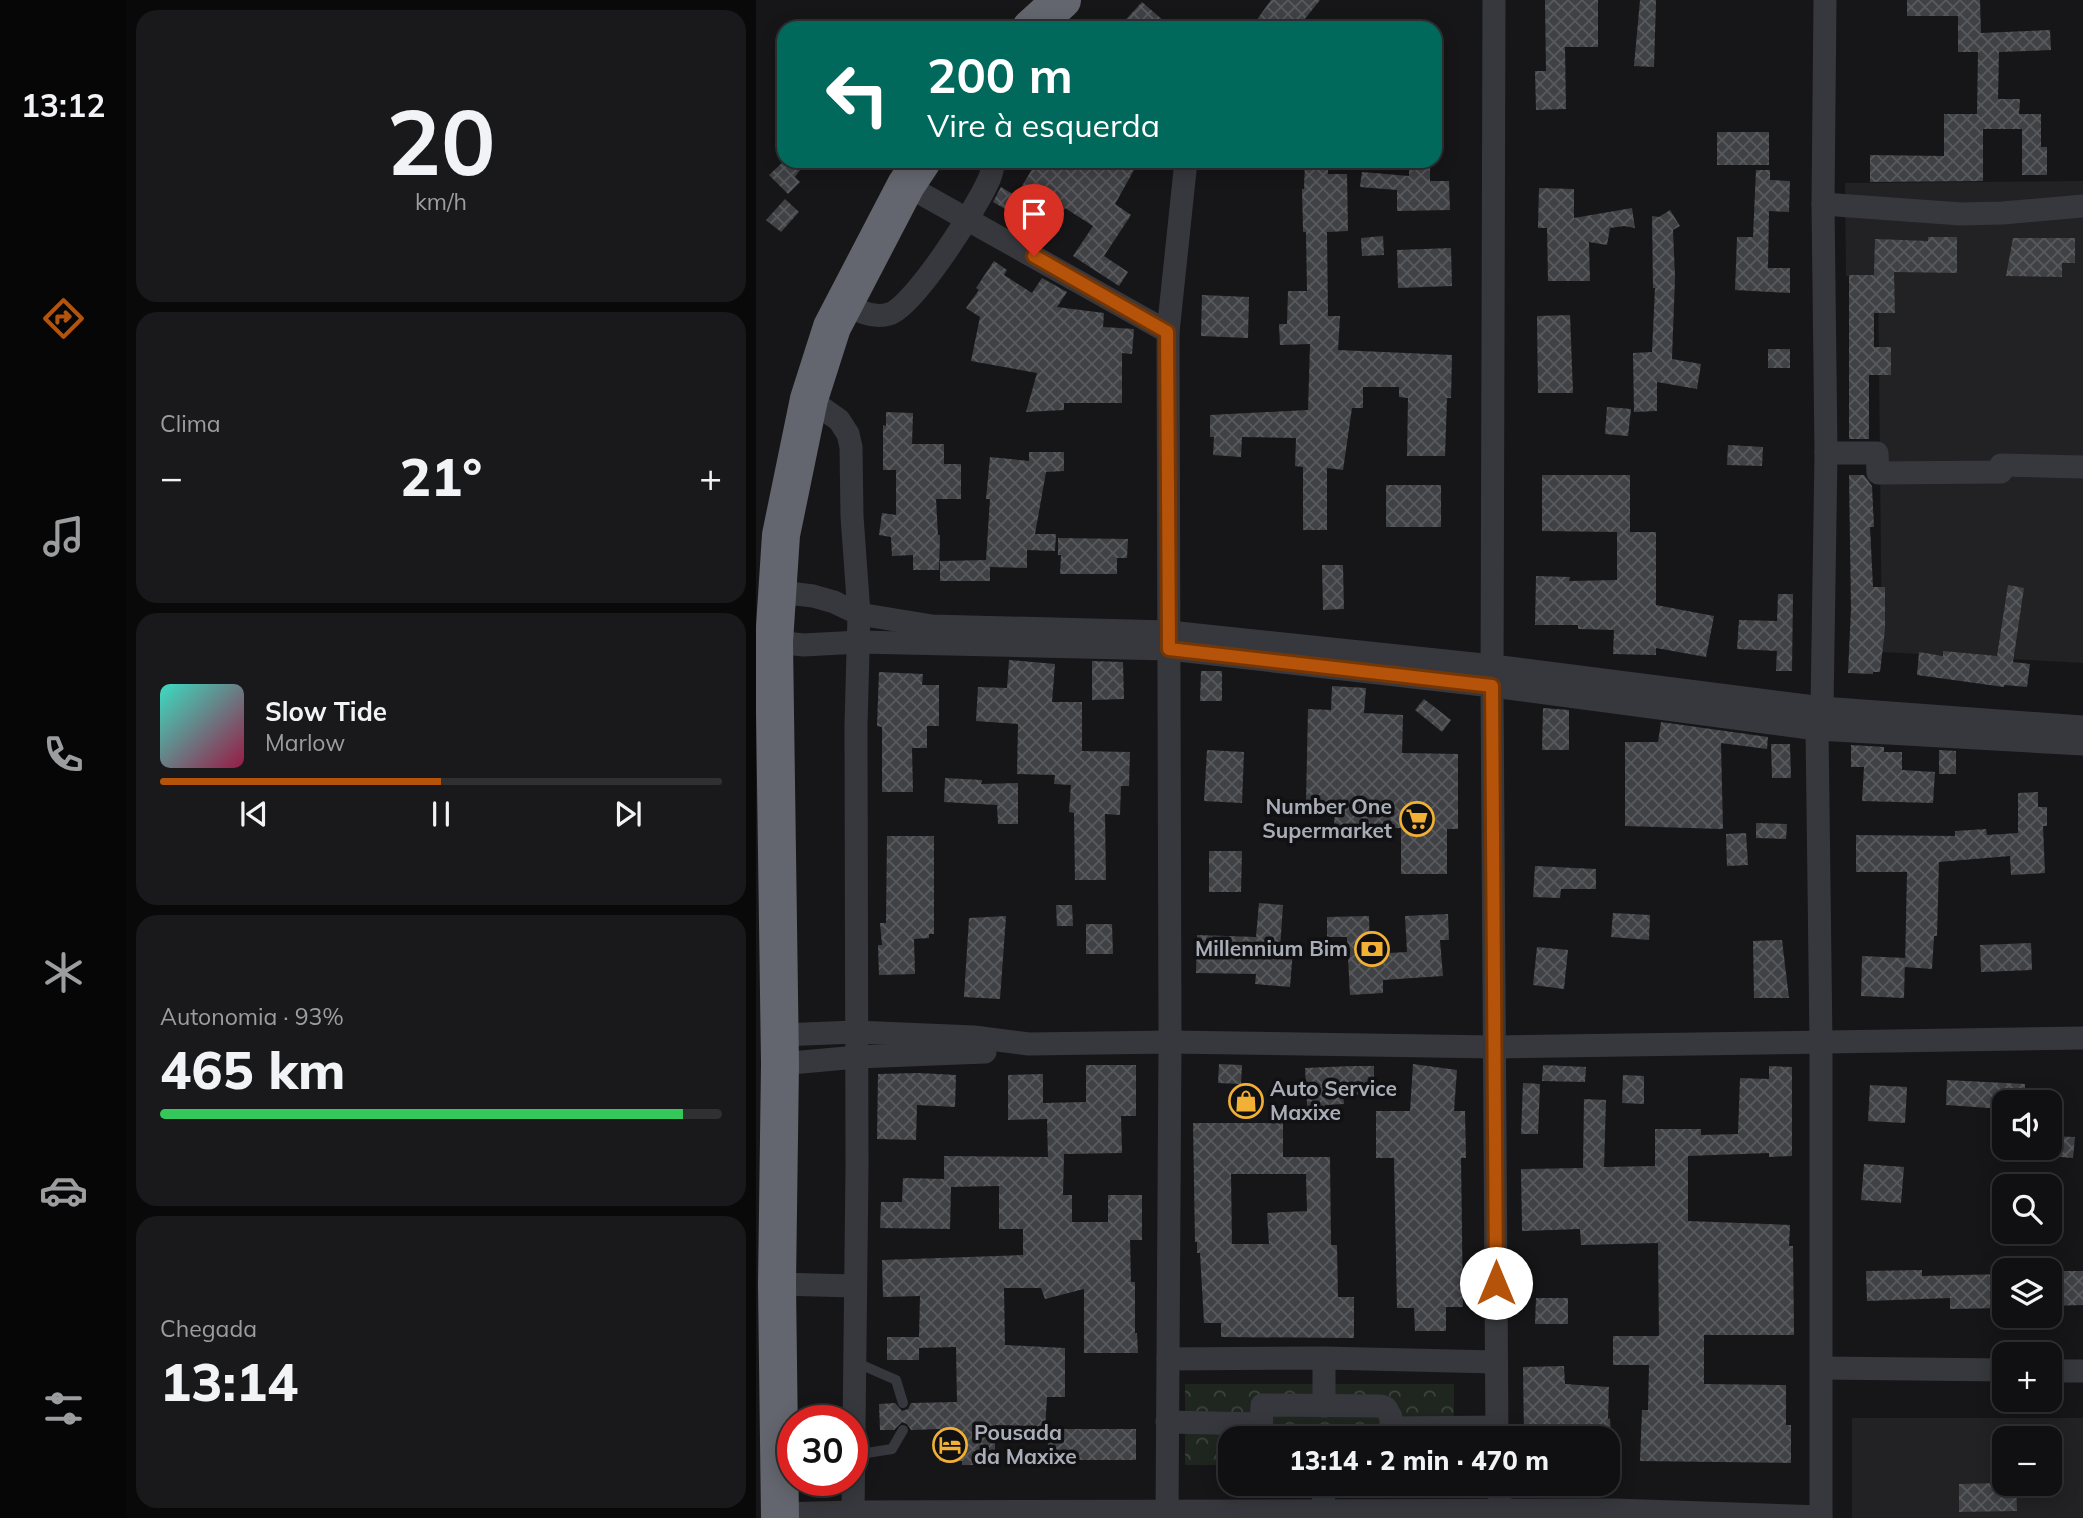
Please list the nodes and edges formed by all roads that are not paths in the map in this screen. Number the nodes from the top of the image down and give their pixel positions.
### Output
1 (1062, 0) edge
2 (1494, 0) edge
3 (1825, 0) edge
4 (1039, 21) edge
5 (992, 168) edge
6 (1185, 168) edge
7 (914, 173) edge
8 (1823, 204) junction
9 (2083, 206) edge
10 (967, 217) junction
11 (844, 303) junction
12 (1167, 332) junction
13 (809, 399) junction
14 (1826, 453) junction
15 (2083, 467) edge
16 (776, 597) junction
17 (859, 614) junction
18 (1169, 640) junction
19 (774, 642) junction
20 (859, 642) junction
21 (1492, 676) junction
22 (1819, 718) junction
23 (2083, 727) edge
24 (2083, 744) edge
25 (855, 1032) junction
26 (2083, 1038) edge
27 (1170, 1042) junction
28 (1821, 1042) junction
29 (1029, 1044) junction
30 (1495, 1046) junction
31 (774, 1050) edge
32 (857, 1057) junction
33 (777, 1284) junction
34 (855, 1286) junction
35 (1168, 1359) junction
36 (1324, 1361) junction
37 (855, 1362) junction
38 (1496, 1363) junction
39 (1822, 1368) junction
40 (1992, 1370) edge
41 (2062, 1371) edge
42 (2083, 1371) edge
43 (904, 1403) dead end
44 (855, 1405) edge
45 (1324, 1406) junction
46 (1167, 1422) junction
47 (1261, 1426) edge
48 (1391, 1426) edge
49 (1497, 1426) edge
50 (1218, 1427) edge
51 (903, 1430) dead end
52 (868, 1453) edge
53 (853, 1496) edge
54 (1324, 1496) edge
55 (1500, 1496) edge
56 (1323, 1510) junction
57 (1167, 1514) edge
58 (853, 1515) edge
59 (1501, 1515) edge
60 (776, 1516) edge
61 (1821, 1517) edge

1 - 4 highway
2 - 21 street
3 - 8 street
5 - 10 street
6 - 12 street
7 - 10 street
7 - 11 highway
8 - 9 street
8 - 14 street
10 - 11 street
10 - 12 street
11 - 13 highway
12 - 18 street
13 - 16 highway
13 - 17 street
14 - 15 street
14 - 22 street
16 - 17 street
16 - 19 highway
17 - 18 street
17 - 20 street
18 - 20 street
18 - 21 street
18 - 27 street
19 - 20 street
19 - 31 highway
20 - 25 street
21 - 22 street
21 - 30 street
22 - 23 street
22 - 24 street
22 - 28 street
25 - 29 street
25 - 31 street
25 - 32 street
26 - 28 street
27 - 29 street
27 - 30 street
27 - 35 street
28 - 30 street
28 - 39 street
29 - 32 street
30 - 38 street
31 - 32 street
31 - 33 highway
32 - 34 street
33 - 34 street
33 - 60 highway
34 - 37 street
35 - 36 street
35 - 46 street
36 - 38 street
36 - 45 street
37 - 43 lane
37 - 44 street
38 - 49 street
39 - 40 street
39 - 61 street
41 - 42 street
45 - 47 street
45 - 48 street
46 - 50 street
46 - 57 street
51 - 52 lane
53 - 58 street
54 - 56 street
55 - 59 street
56 - 57 street
56 - 59 street
57 - 58 street
58 - 60 street
59 - 61 street

